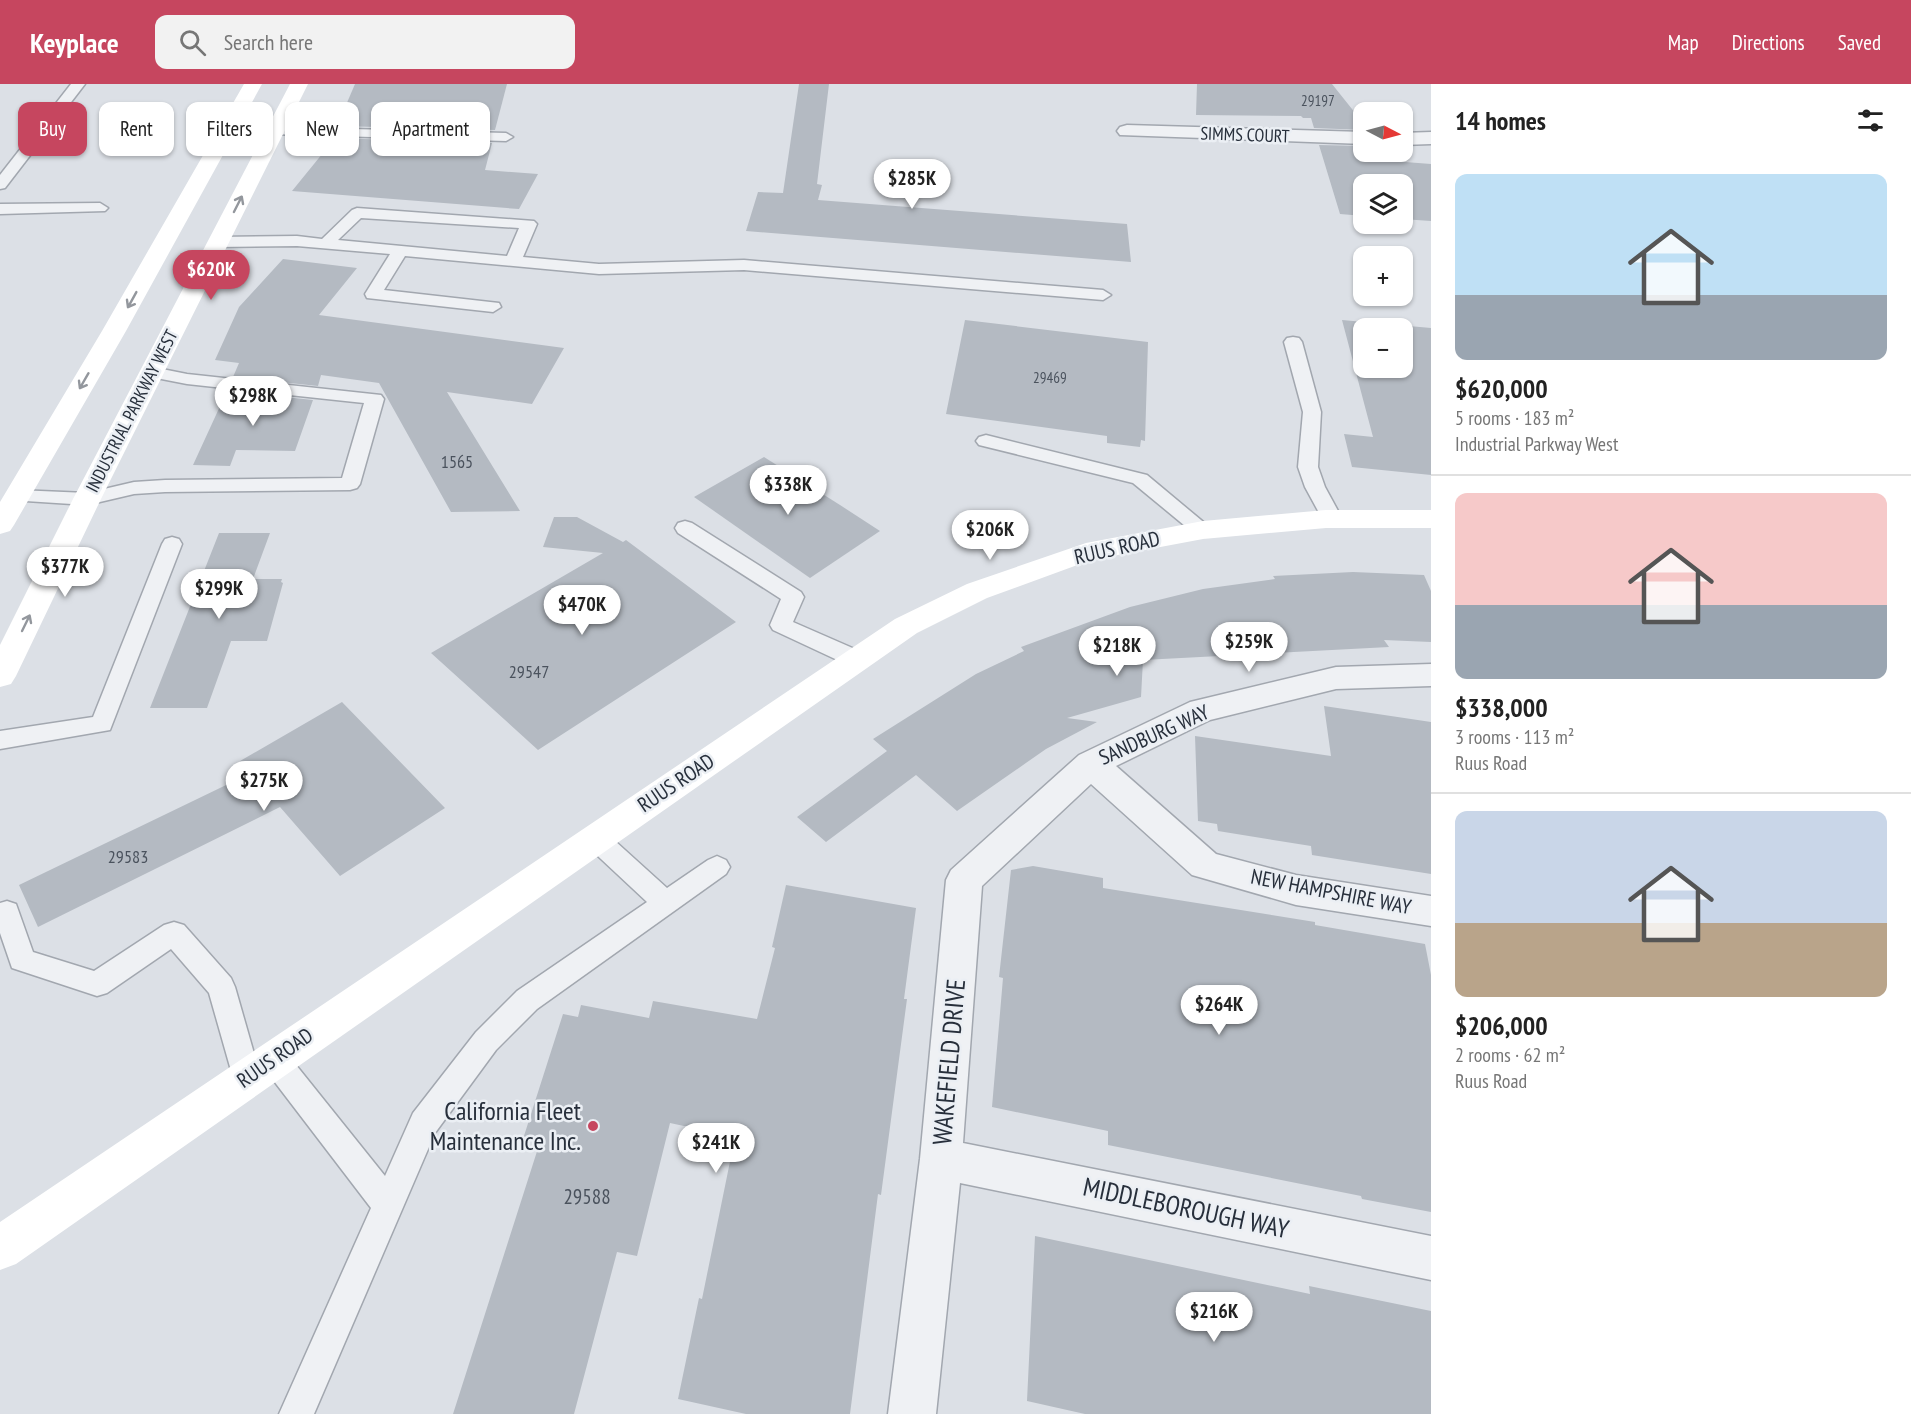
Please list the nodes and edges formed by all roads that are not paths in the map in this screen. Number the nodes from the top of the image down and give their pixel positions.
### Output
1 (78, 84) edge
2 (253, 84) edge
3 (299, 84) edge
4 (275, 131) junction
5 (1127, 131) dead end
6 (506, 137) dead end
7 (1353, 138) edge
8 (1413, 139) edge
9 (1430, 140) edge
10 (0, 185) edge
11 (100, 208) dead end
12 (0, 209) edge
13 (218, 242) junction
14 (325, 244) junction
15 (400, 251) junction
16 (513, 261) junction
17 (1103, 295) dead end
18 (493, 307) dead end
19 (1293, 342) dead end
20 (152, 372) junction
21 (986, 441) dead end
22 (17, 496) junction
23 (87, 499) junction
24 (1431, 519) edge
25 (1333, 520) junction
26 (0, 525) edge
27 (685, 528) dead end
28 (1203, 530) junction
29 (172, 544) dead end
30 (856, 660) junction
31 (1431, 675) edge
32 (0, 676) edge
33 (0, 740) edge
34 (1091, 764) junction
35 (595, 838) junction
36 (717, 867) dead end
37 (666, 903) junction
38 (1431, 911) edge
39 (7, 912) dead end
40 (260, 1069) junction
41 (941, 1159) junction
42 (388, 1205) junction
43 (0, 1248) edge
44 (1431, 1258) edge
45 (296, 1414) edge
46 (912, 1414) edge

1 - 10 lane
2 -> 22 main road
3 - 4 main road, INDUSTRIAL PARKWAY WEST
4 - 6 lane
13 -> 4 main road, INDUSTRIAL PARKWAY WEST
5 - 7 street, SIMMS COURT
8 - 9 street
11 - 12 lane
13 - 14 lane
13 - 20 main road, INDUSTRIAL PARKWAY WEST
14 - 15 lane
14 - 16 lane
15 - 16 lane
15 - 18 lane
16 - 17 lane
19 - 25 lane
20 - 23 main road, INDUSTRIAL PARKWAY WEST
20 - 23 lane
21 - 28 lane
22 - 23 lane
22 - 26 main road
32 -> 23 main road, INDUSTRIAL PARKWAY WEST
24 - 25 main road, RUUS ROAD
25 - 28 main road, RUUS ROAD
27 - 30 lane
28 - 30 main road, RUUS ROAD
29 - 33 lane
30 - 35 main road, RUUS ROAD
31 - 34 street, SANDBURG WAY
34 - 38 street, NEW HAMPSHIRE WAY
34 - 41 street, WAKEFIELD DRIVE
35 - 37 lane
35 - 40 main road, RUUS ROAD
36 - 37 lane
37 - 42 lane
39 - 40 lane
40 - 42 lane
40 - 43 main road, RUUS ROAD
41 - 44 street, MIDDLEBOROUGH WAY
41 - 46 street, WAKEFIELD DRIVE
42 - 45 lane

